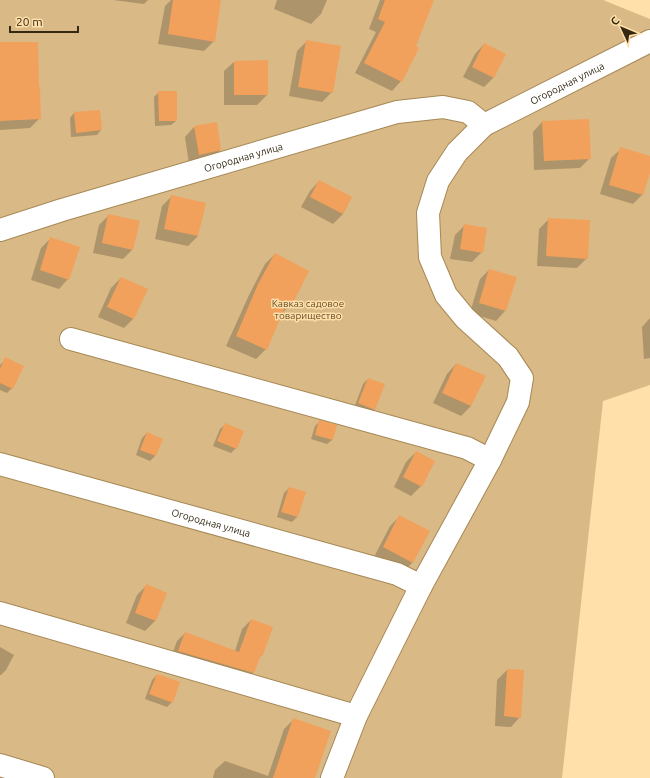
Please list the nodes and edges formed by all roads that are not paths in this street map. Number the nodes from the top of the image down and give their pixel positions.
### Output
1 (650, 41) edge
2 (484, 125) junction
3 (0, 230) edge
4 (71, 339) dead end
5 (490, 460) junction
6 (0, 464) edge
7 (421, 586) junction
8 (0, 613) edge
9 (356, 716) junction
10 (0, 765) edge
11 (43, 778) edge
12 (332, 778) edge

1 - 2 street, Огородная улица
2 - 3 street, Огородная улица
2 - 5 street, Огородная улица
4 - 5 street
5 - 7 street, Огородная улица
6 - 7 street, Огородная улица
7 - 9 street, Огородная улица
8 - 9 street
9 - 12 street, Огородная улица
10 - 11 street

